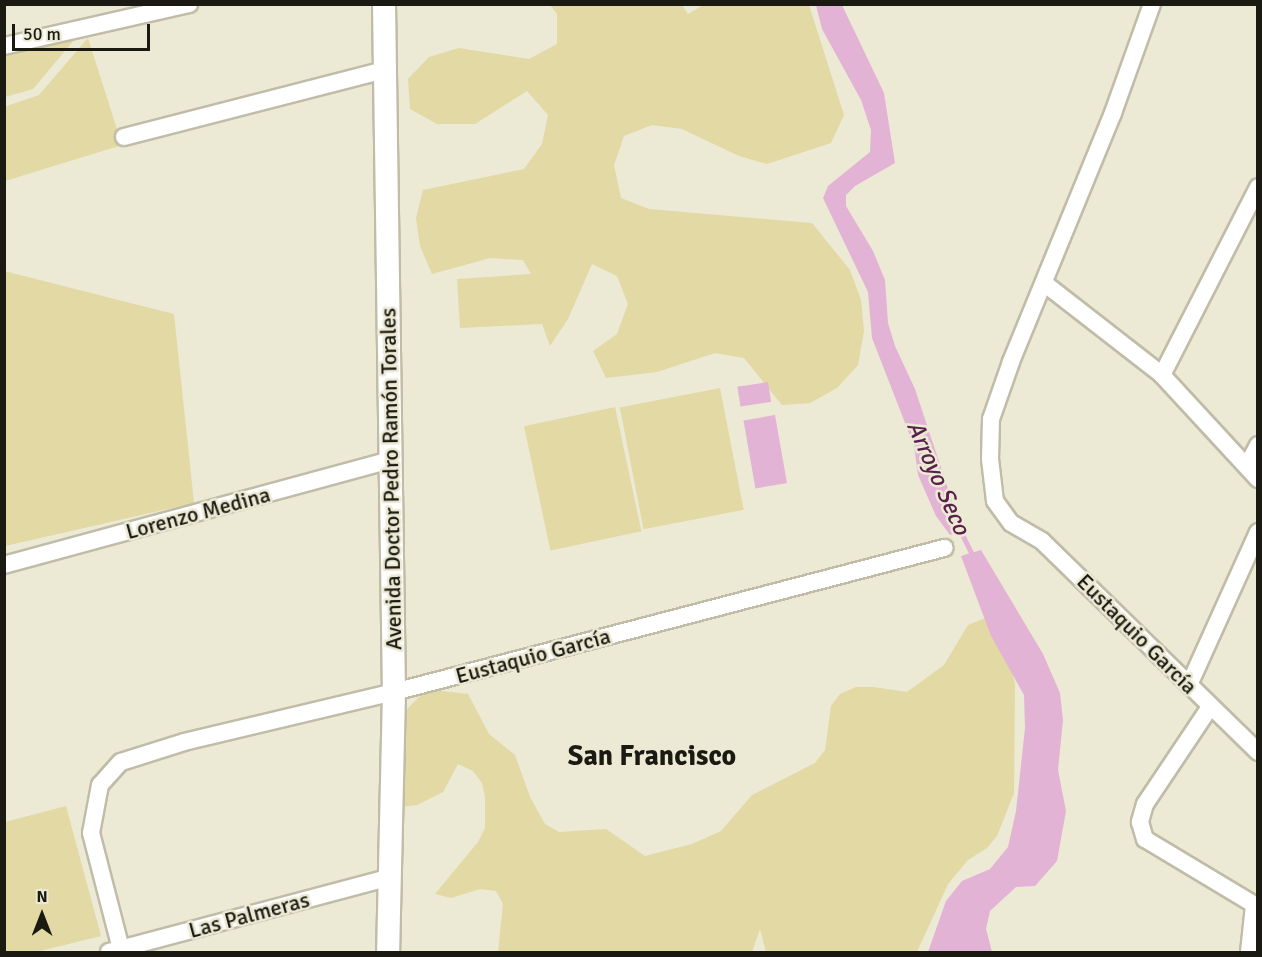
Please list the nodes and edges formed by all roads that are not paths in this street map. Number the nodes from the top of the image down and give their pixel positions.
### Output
1 (189, 4) edge
2 (384, 4) edge
3 (1152, 4) edge
4 (4, 46) edge
5 (385, 70) junction
6 (124, 137) dead end
7 (1257, 186) edge
8 (1044, 283) junction
9 (1162, 375) junction
10 (1257, 445) edge
11 (391, 460) junction
12 (1252, 473) edge
13 (1257, 532) edge
14 (944, 548) dead end
15 (4, 565) edge
16 (1189, 685) junction
17 (394, 692) junction
18 (1210, 707) junction
19 (1257, 752) edge
20 (390, 877) junction
21 (1256, 906) edge
22 (115, 951) edge
23 (388, 952) edge
24 (1249, 952) edge

1 - 4 street
2 - 5 street, Avenida Doctor Pedro Ramón Torales
3 - 8 street
5 - 6 street
5 - 11 street, Avenida Doctor Pedro Ramón Torales
7 - 9 street
8 - 9 street
8 - 16 street, Eustaquio García
9 - 12 street
10 - 12 street
11 - 15 street, Lorenzo Medina
11 - 17 street, Avenida Doctor Pedro Ramón Torales
13 - 16 street
14 - 17 street, Eustaquio García
16 - 18 street, Eustaquio García
17 - 20 street, Avenida Doctor Pedro Ramón Torales
17 - 22 street, Eustaquio García
18 - 19 street, Eustaquio García
18 - 21 street
20 - 22 street, Las Palmeras
20 - 23 street, Avenida Doctor Pedro Ramón Torales
21 - 24 street

